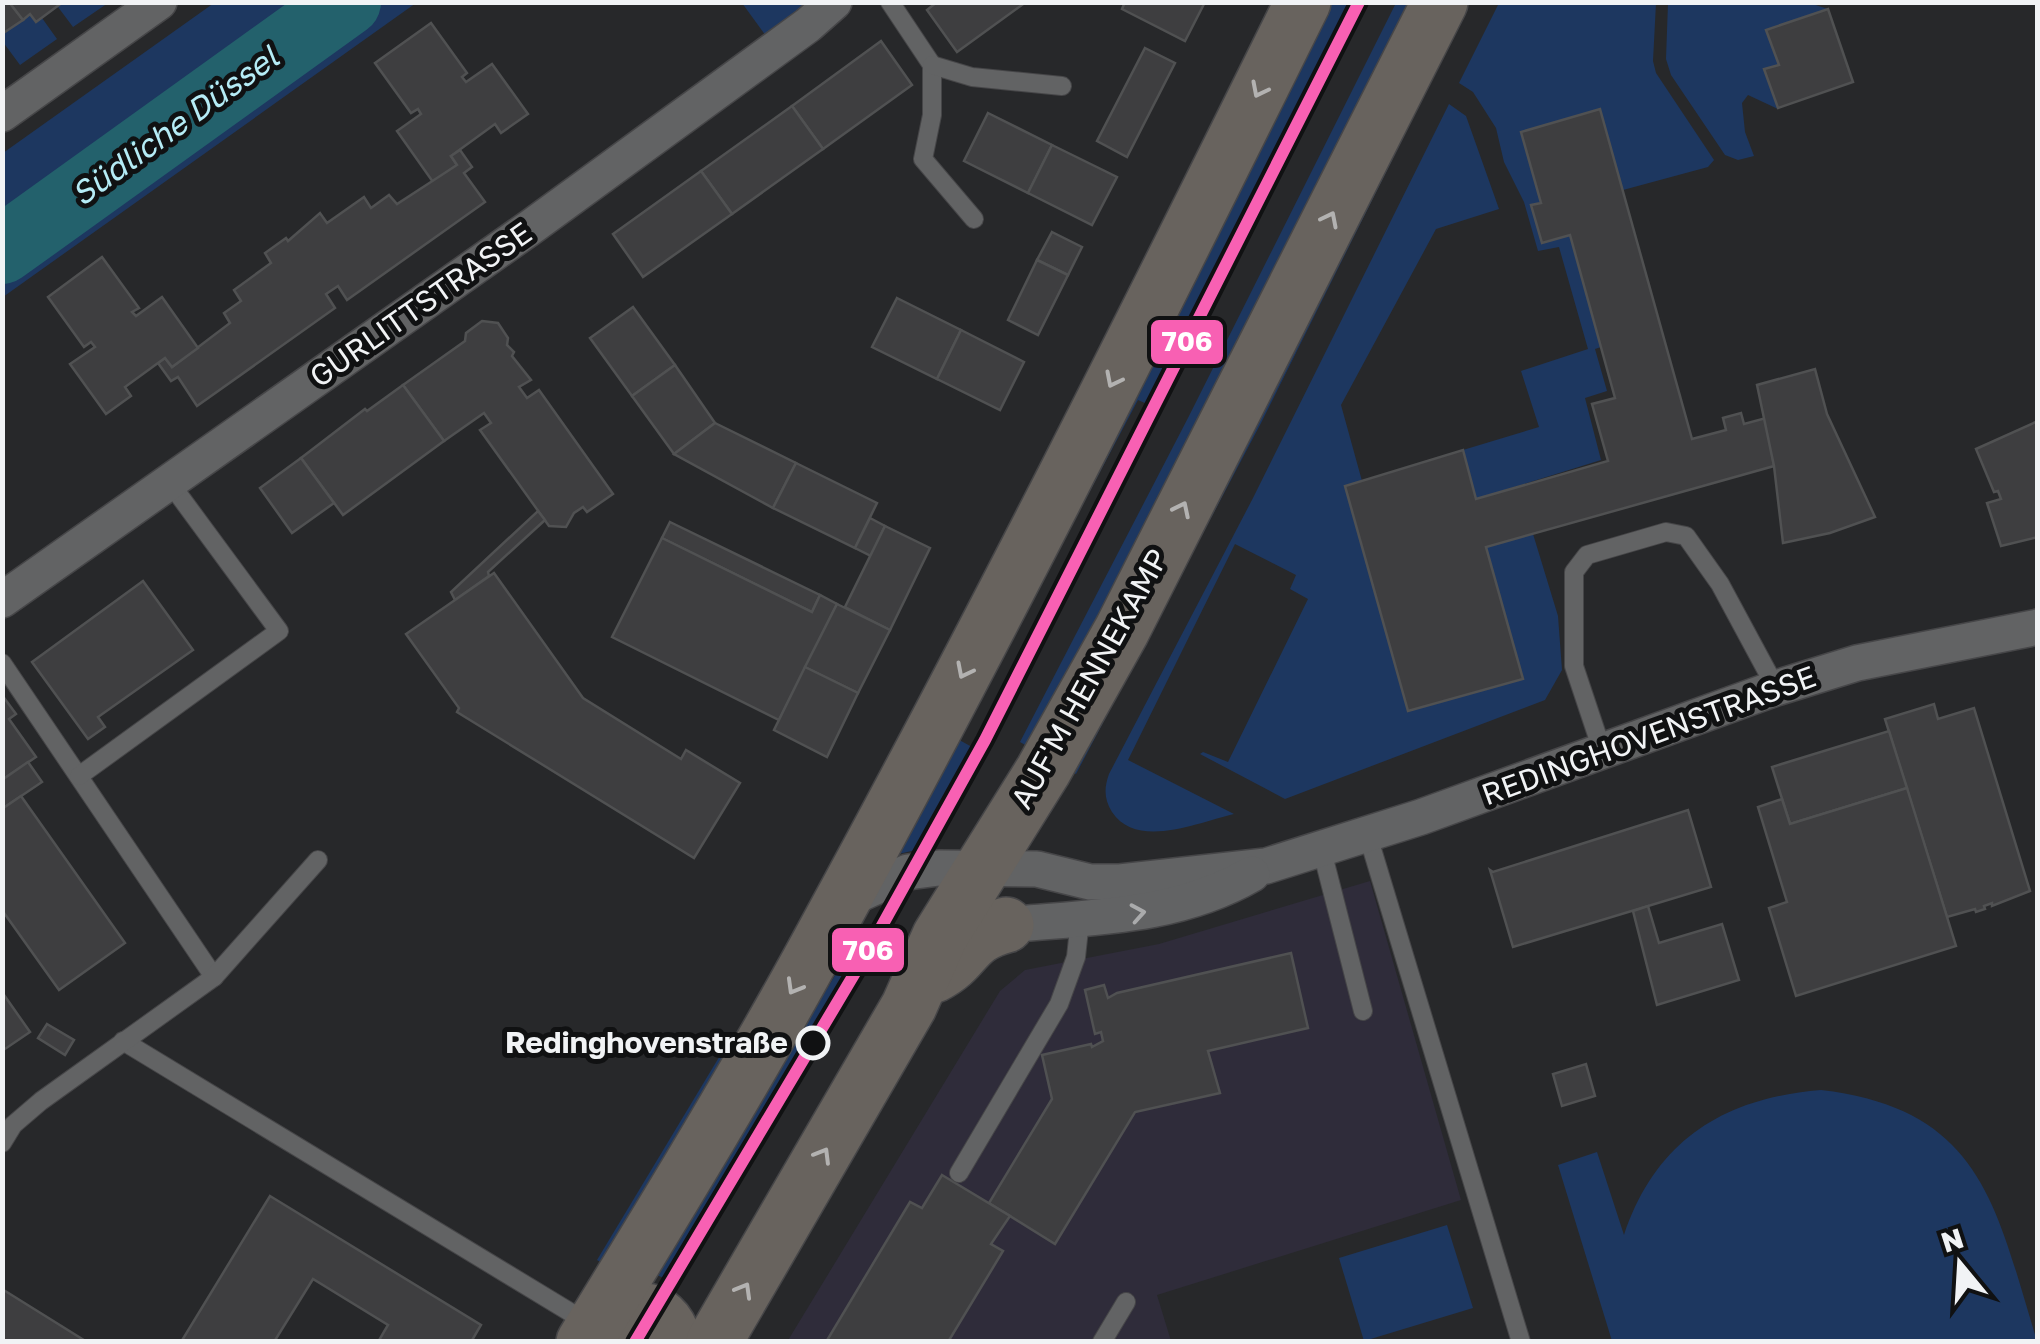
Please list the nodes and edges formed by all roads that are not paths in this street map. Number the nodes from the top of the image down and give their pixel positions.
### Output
1 (159, 2) edge
2 (834, 2) edge
3 (890, 2) edge
4 (1303, 2) edge
5 (1440, 2) edge
6 (932, 66) junction
7 (1062, 86) dead end
8 (2, 114) edge
9 (974, 219) dead end
10 (170, 483) junction
11 (2, 600) edge
12 (2038, 626) edge
13 (2, 663) edge
14 (1776, 688) junction
15 (1602, 750) junction
16 (78, 776) junction
17 (1022, 804) junction
18 (1368, 836) junction
19 (1322, 851) junction
20 (318, 860) dead end
21 (1266, 866) junction
22 (982, 868) junction
23 (1037, 870) junction
24 (841, 902) junction
25 (1080, 920) junction
26 (1006, 926) joint
27 (214, 977) junction
28 (923, 981) junction
29 (1363, 1012) dead end
30 (123, 1041) junction
31 (2, 1142) edge
32 (959, 1173) dead end
33 (1126, 1302) dead end
34 (589, 1334) edge
35 (675, 1342) edge
36 (714, 1342) edge
37 (1102, 1342) edge
38 (1521, 1342) edge

1 - 8 street
2 - 10 street, GURLITTSTRASSE
3 - 6 lane
4 -> 24 main road
17 -> 5 main road, AUF'M HENNEKAMP
6 - 7 lane
6 - 9 lane
10 - 11 street, GURLITTSTRASSE
10 - 16 lane
12 - 14 street, REDINGHOVENSTRASSE
13 - 16 lane
14 - 15 street, REDINGHOVENSTRASSE
14 - 15 lane
15 - 18 street, REDINGHOVENSTRASSE
16 - 27 lane
17 - 22 main road, AUF'M HENNEKAMP
17 - 23 street
18 - 19 street, REDINGHOVENSTRASSE
18 - 38 lane
19 - 21 street, REDINGHOVENSTRASSE
19 - 29 lane
20 - 27 lane
21 - 23 street, REDINGHOVENSTRASSE
25 -> 21 street, REDINGHOVENSTRASSE
22 - 23 street, REDINGHOVENSTRASSE
22 - 24 street, REDINGHOVENSTRASSE
22 - 28 main road, AUF'M HENNEKAMP
24 -> 34 main road
25 - 26 street, REDINGHOVENSTRASSE
25 - 32 lane
26 - 28 main road
27 - 30 lane
36 -> 28 main road, AUF'M HENNEKAMP
30 - 31 lane
30 - 34 lane
33 - 37 lane
34 - 35 main road

